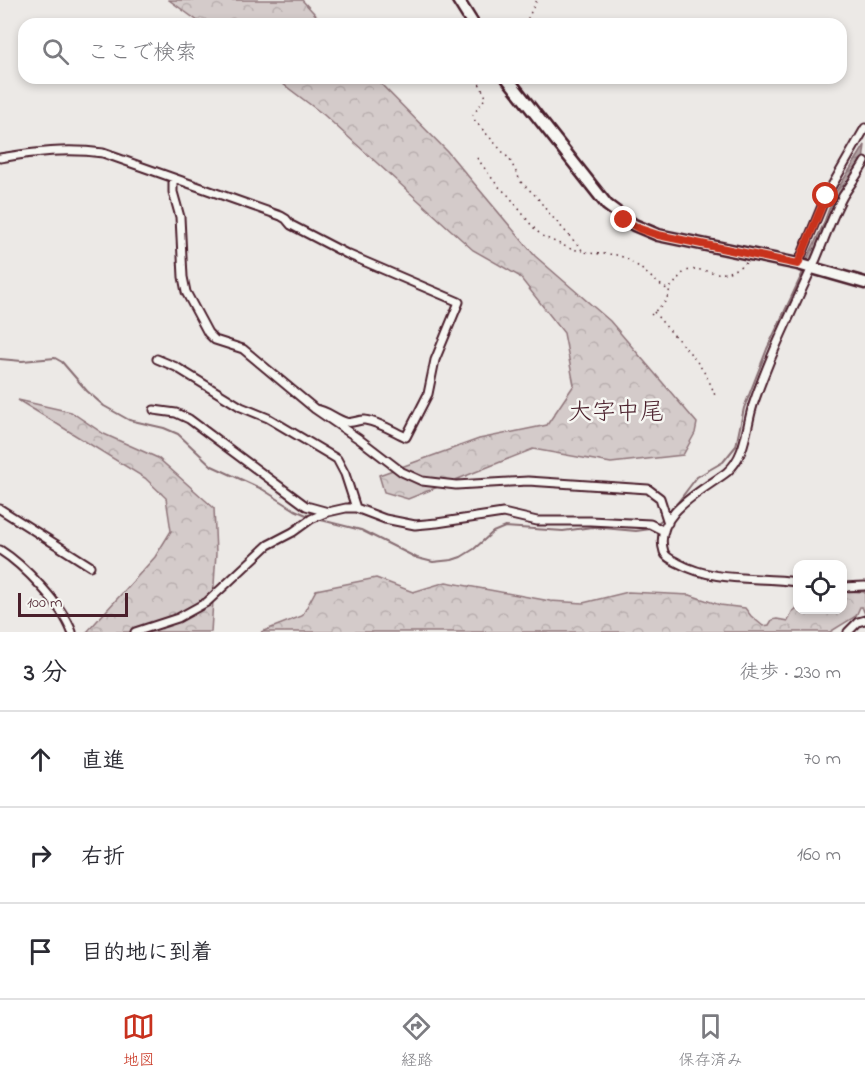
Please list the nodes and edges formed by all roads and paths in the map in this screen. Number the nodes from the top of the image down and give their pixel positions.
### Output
1 (458, 0) edge
2 (537, 0) edge
3 (469, 18) edge
4 (528, 18) edge
5 (481, 84) edge
6 (512, 84) edge
7 (865, 128) edge
8 (0, 158) edge
9 (477, 158) dead end
10 (865, 162) edge
11 (173, 178) junction
12 (583, 251) junction
13 (748, 262) dead end
14 (806, 266) junction
15 (865, 283) edge
16 (670, 288) junction
17 (654, 312) junction
18 (651, 315) dead end
19 (157, 359) dead end
20 (716, 399) dead end
21 (315, 409) junction
22 (154, 410) dead end
23 (356, 508) junction
24 (0, 509) edge
25 (328, 513) junction
26 (666, 527) junction
27 (0, 550) edge
28 (90, 566) dead end
29 (793, 581) edge
30 (847, 586) edge
31 (865, 586) edge
32 (865, 620) edge
33 (72, 632) edge
34 (135, 632) edge
35 (848, 632) edge

1 - 3 street
2 - 4 path
5 - 12 path
6 - 14 street
7 - 14 street
8 - 11 street
9 - 12 path
10 - 14 street
11 - 21 street
11 - 21 street
12 - 16 path
13 - 16 path
14 - 15 street
14 - 26 street
16 - 17 path
17 - 18 path
17 - 20 path
19 - 23 street
21 - 26 street
22 - 25 street
23 - 25 street
23 - 26 street
24 - 28 street
25 - 34 street
26 - 29 street
27 - 33 street
30 - 31 street
32 - 35 street

